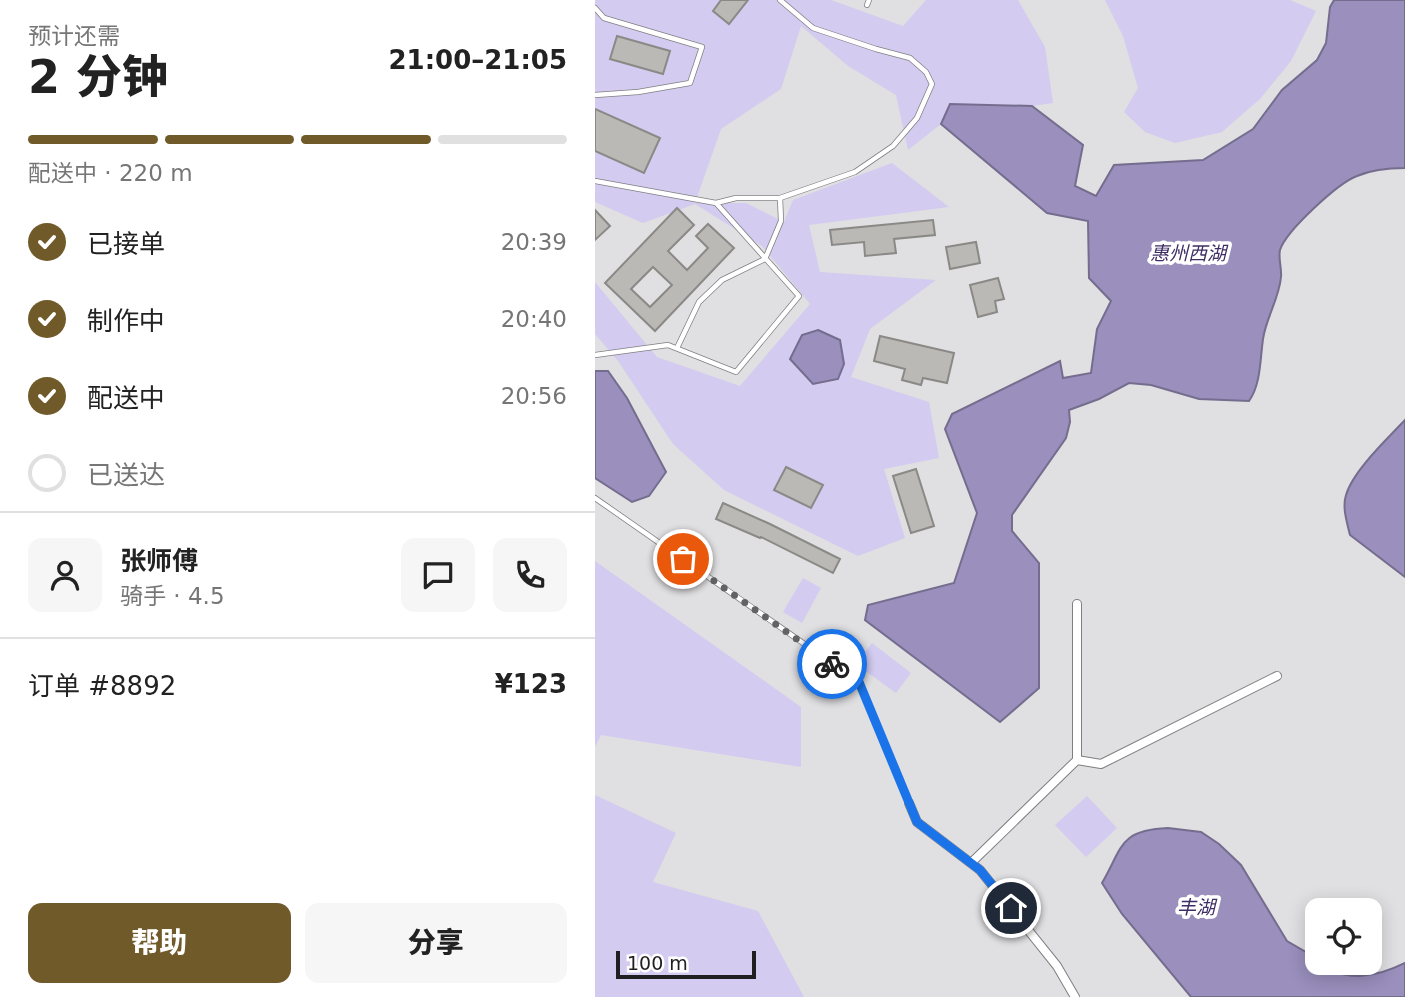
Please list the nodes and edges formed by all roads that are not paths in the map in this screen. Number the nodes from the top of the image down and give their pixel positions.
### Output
1 (780, 0) edge
2 (595, 8) edge
3 (595, 95) edge
4 (595, 181) edge
5 (780, 198) junction
6 (716, 203) junction
7 (765, 259) junction
8 (677, 348) junction
9 (595, 355) edge
10 (595, 498) edge
11 (1077, 604) dead end
12 (1277, 676) dead end
13 (1077, 760) junction
14 (909, 803) joint
15 (971, 863) junction
16 (1075, 997) edge

1 - 5 lane
2 - 3 lane
4 - 6 lane
5 - 6 lane
5 - 7 lane
6 - 7 lane
7 - 8 lane
7 - 8 lane
8 - 9 lane
10 - 14 lane
11 - 13 street
12 - 13 street
13 - 15 street
14 - 15 street
15 - 16 street

